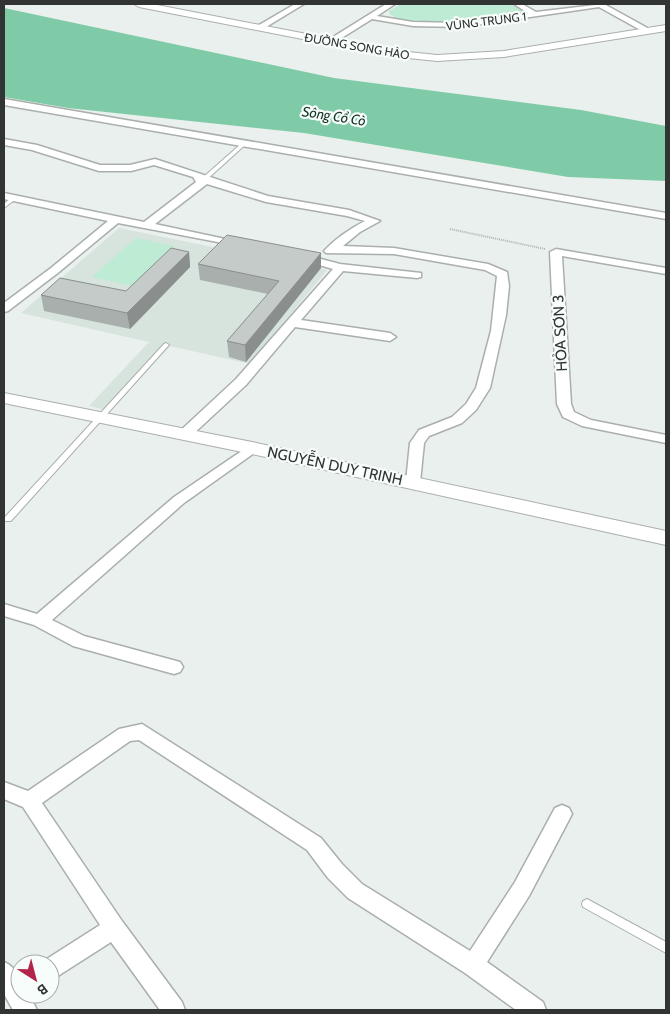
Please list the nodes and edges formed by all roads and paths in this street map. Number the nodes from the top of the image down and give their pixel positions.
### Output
1 (139, 4) edge
2 (300, 4) edge
3 (391, 4) edge
4 (516, 4) edge
5 (599, 4) edge
6 (536, 15) junction
7 (372, 17) junction
8 (258, 28) junction
9 (666, 28) edge
10 (647, 30) junction
11 (329, 42) junction
12 (4, 102) edge
13 (4, 142) edge
14 (18, 144) junction
15 (244, 144) junction
16 (4, 153) edge
17 (201, 182) junction
18 (9, 197) edge
19 (4, 206) edge
20 (666, 216) edge
21 (115, 220) junction
22 (146, 226) junction
23 (450, 230) dead end
24 (254, 248) edge
25 (332, 249) junction
26 (556, 252) junction
27 (291, 255) edge
28 (319, 260) junction
29 (340, 266) junction
30 (666, 271) edge
31 (416, 275) dead end
32 (4, 308) edge
33 (293, 323) junction
34 (390, 338) dead end
35 (166, 345) dead end
36 (4, 398) edge
37 (99, 418) junction
38 (185, 434) junction
39 (666, 439) edge
40 (252, 448) junction
41 (413, 482) junction
42 (8, 520) dead end
43 (666, 538) edge
44 (4, 610) edge
45 (40, 621) junction
46 (174, 666) dead end
47 (4, 790) edge
48 (30, 801) junction
49 (562, 814) dead end
50 (587, 904) dead end
51 (114, 928) junction
52 (666, 948) edge
53 (60, 963) edge
54 (473, 965) junction
55 (174, 1010) edge
56 (535, 1010) edge

1 - 8 street, ĐƯỜNG SONG HÀO
2 - 8 street
3 - 7 street
4 - 6 street
5 - 6 street, VÙNG TRUNG 1
5 - 10 street
6 - 7 street, VÙNG TRUNG 1
7 - 11 street
8 - 11 street, ĐƯỜNG SONG HÀO
9 - 10 street, ĐƯỜNG SONG HÀO
10 - 11 street, ĐƯỜNG SONG HÀO
12 - 15 street
13 - 14 street
14 - 16 street
14 - 17 street
15 - 17 lane
15 - 20 street
17 - 22 street
17 - 25 street
18 - 19 lane
18 - 21 street
21 - 22 street
21 - 32 street
22 - 24 street
23 - 26 path
25 - 28 street
25 - 41 street
26 - 30 street
26 - 39 street, HỎA SƠN 3
27 - 28 street
28 - 29 street
29 - 31 street
29 - 33 street
33 - 34 street
33 - 38 street
35 - 37 lane
36 - 37 street, NGUYỄN DUY TRINH
37 - 38 street, NGUYỄN DUY TRINH
37 - 42 lane
38 - 40 street, NGUYỄN DUY TRINH
40 - 41 street, NGUYỄN DUY TRINH
40 - 45 street
41 - 43 street, NGUYỄN DUY TRINH
44 - 45 street
45 - 46 street
47 - 48 street
48 - 51 street
48 - 54 street
49 - 54 street
50 - 52 lane
51 - 53 street
51 - 55 street
54 - 56 street

